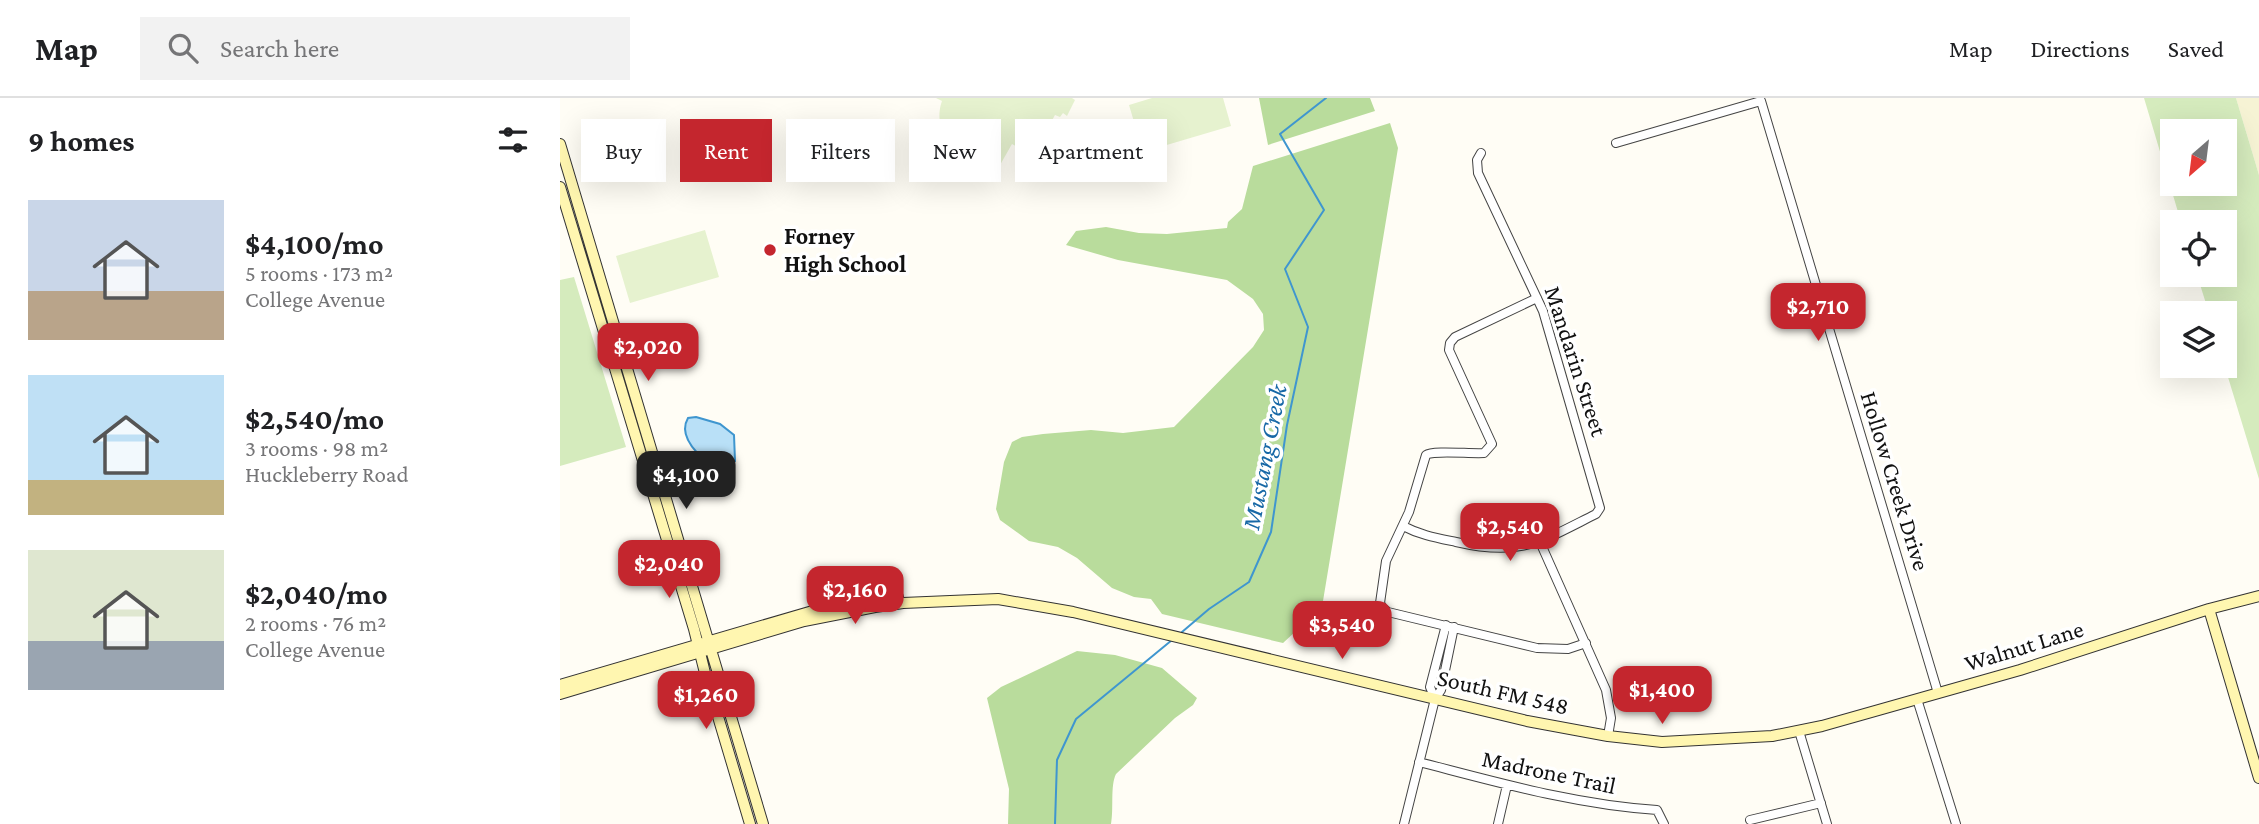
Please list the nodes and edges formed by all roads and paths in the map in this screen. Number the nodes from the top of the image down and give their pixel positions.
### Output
1 (1616, 142) dead end
2 (560, 144) edge
3 (1480, 153) dead end
4 (560, 187) edge
5 (592, 251) junction
6 (582, 258) junction
7 (1537, 298) junction
8 (618, 338) junction
9 (606, 340) junction
10 (633, 407) junction
11 (1403, 526) junction
12 (1540, 542) junction
13 (2259, 596) edge
14 (2209, 609) junction
15 (1450, 626) junction
16 (1586, 643) junction
17 (704, 646) junction
18 (560, 685) edge
19 (1938, 693) junction
20 (560, 694) edge
21 (1435, 698) junction
22 (1917, 699) junction
23 (1799, 731) junction
24 (1608, 736) junction
25 (1419, 762) junction
26 (2257, 764) edge
27 (2259, 778) edge
28 (1507, 785) junction
29 (1821, 803) junction
30 (1750, 820) dead end
31 (750, 824) edge
32 (763, 824) edge
33 (1404, 824) edge
34 (1498, 824) edge
35 (1664, 824) edge
36 (1827, 824) edge
37 (1956, 824) edge

1 - 19 street, Hollow Creek Drive
2 - 5 main road
3 - 7 street, Mandarin Street
4 - 6 main road
5 - 6 main road
5 - 8 main road
6 - 9 main road
7 - 11 street
7 - 12 street, Mandarin Street
8 - 9 main road
8 - 10 main road
9 - 10 main road
10 - 17 main road
11 - 12 street
11 - 15 street
12 - 16 street
13 - 14 main road, Walnut Lane
14 - 19 main road, Walnut Lane
14 - 26 main road
15 - 16 street
15 - 21 street
16 - 24 street
17 - 18 main road, South FM 548
17 - 20 main road, South FM 548
17 - 21 main road, South FM 548
17 - 31 main road
17 - 32 main road
19 - 22 main road, Walnut Lane
21 - 24 main road, South FM 548
21 - 25 street
22 - 23 main road, Walnut Lane
22 - 37 street
23 - 24 main road, South FM 548
23 - 29 street
25 - 28 street, Madrone Trail
25 - 33 street
26 - 27 main road
28 - 34 street
28 - 35 street, Madrone Trail
29 - 30 street
29 - 36 street

